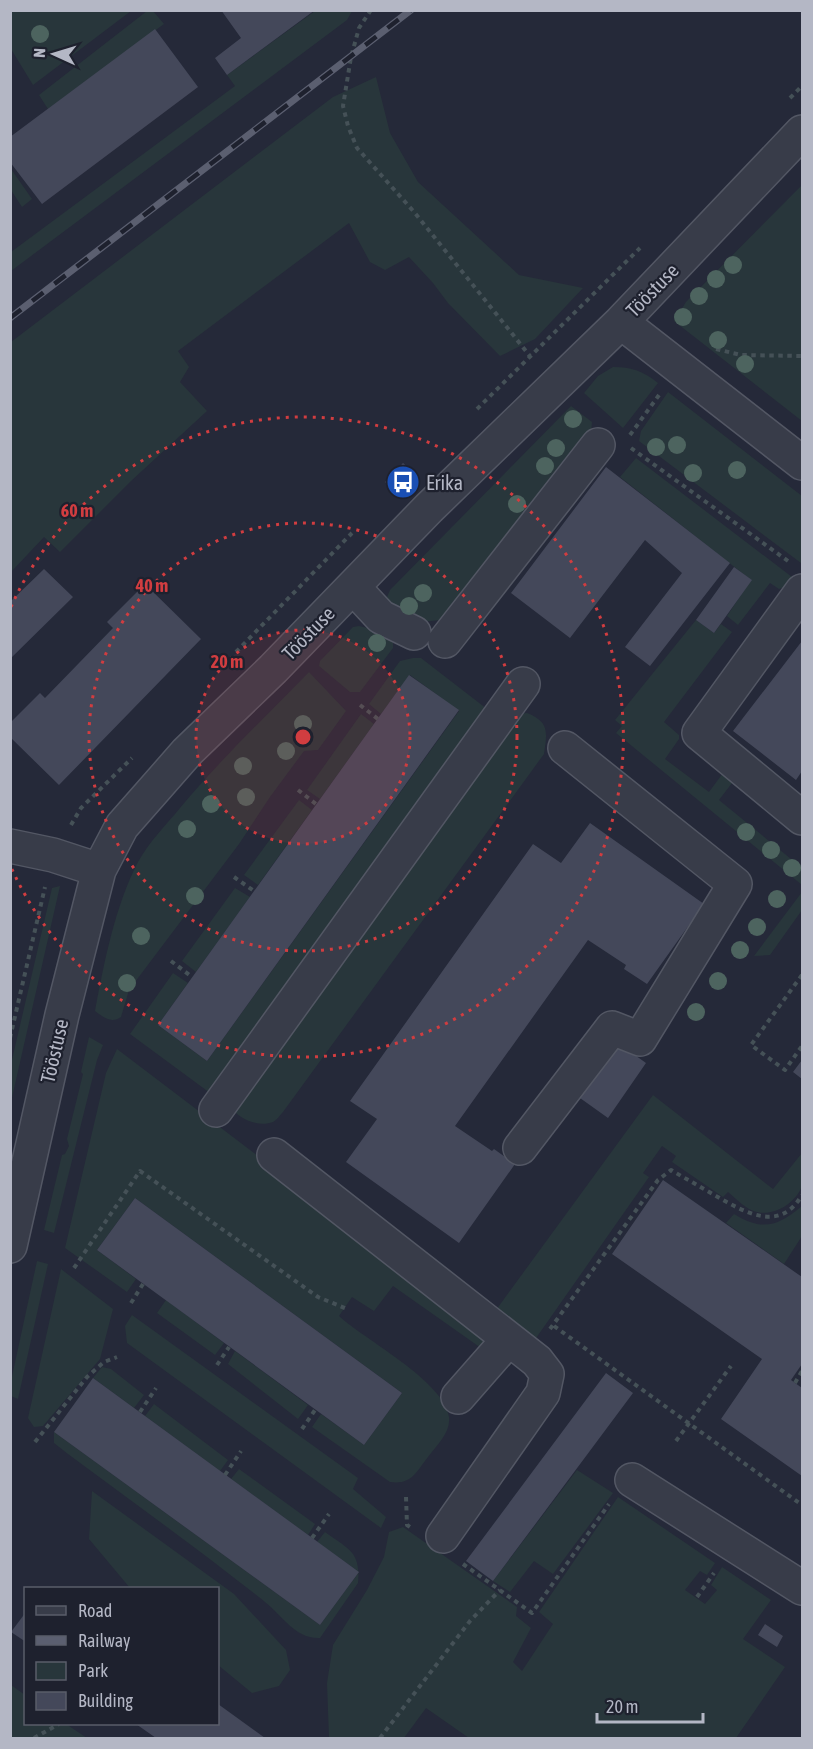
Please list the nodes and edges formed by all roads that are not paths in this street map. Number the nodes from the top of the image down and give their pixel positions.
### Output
1 (802, 132) edge
2 (621, 322) junction
3 (598, 445) dead end
4 (802, 463) edge
5 (798, 578) edge
6 (353, 586) junction
7 (414, 633) dead end
8 (445, 641) dead end
9 (523, 684) dead end
10 (565, 748) dead end
11 (802, 818) edge
12 (10, 846) edge
13 (99, 870) junction
14 (216, 1110) dead end
15 (520, 1148) dead end
16 (274, 1155) dead end
17 (10, 1246) edge
18 (518, 1346) junction
19 (458, 1397) dead end
20 (632, 1480) road end
21 (443, 1536) dead end
22 (802, 1588) edge

1 - 2 street, Tööstuse
2 - 4 street
2 - 6 street, Tööstuse
3 - 8 street
5 - 11 street
6 - 7 street
6 - 13 street, Tööstuse
9 - 14 street
10 - 15 street
12 - 13 street
13 - 17 street, Tööstuse
16 - 18 street
18 - 19 street
18 - 21 street
20 - 22 street

